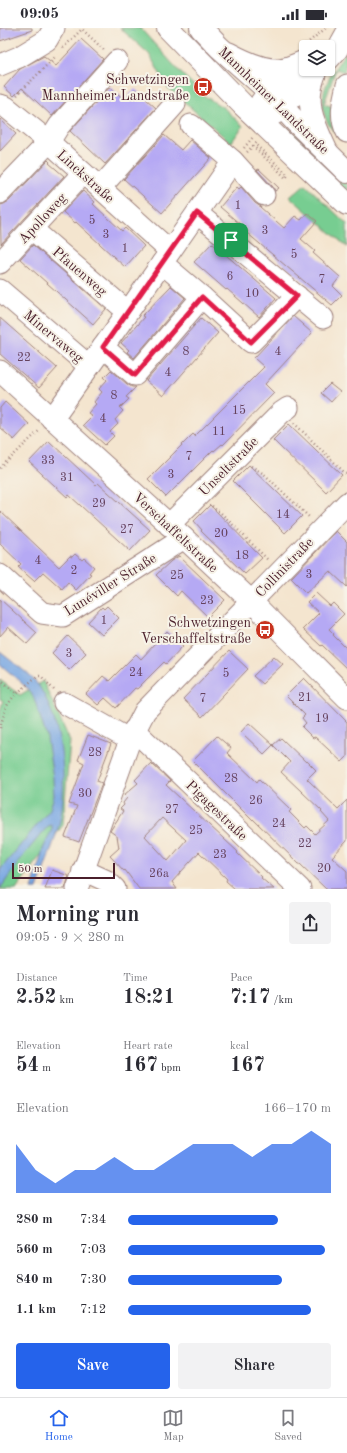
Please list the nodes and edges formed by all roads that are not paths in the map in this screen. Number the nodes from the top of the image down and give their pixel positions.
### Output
1 (54, 28) edge
2 (168, 28) edge
3 (201, 28) edge
4 (347, 32) edge
5 (335, 40) edge
6 (219, 47) junction
7 (335, 51) edge
8 (117, 61) road end
9 (0, 66) edge
10 (299, 66) edge
11 (302, 76) edge
12 (312, 76) edge
13 (346, 96) edge
14 (275, 100) junction
15 (175, 104) dead end
16 (3, 106) edge
17 (191, 125) dead end
18 (256, 129) junction
19 (347, 132) edge
20 (48, 142) junction
21 (240, 153) junction
22 (329, 154) junction
23 (347, 172) edge
24 (83, 173) junction
25 (100, 188) junction
26 (0, 193) edge
27 (264, 195) dead end
28 (347, 204) edge
29 (197, 213) junction
30 (32, 229) junction
31 (166, 257) junction
32 (0, 263) edge
33 (0, 290) edge
34 (297, 296) junction
35 (202, 297) junction
36 (128, 312) junction
37 (323, 318) dead end
38 (103, 347) junction
39 (89, 366) junction
40 (0, 371) edge
41 (285, 410) road end
42 (52, 419) junction
43 (347, 503) edge
44 (176, 531) junction
45 (0, 575) edge
46 (251, 602) junction
47 (347, 698) edge
48 (64, 703) road end
49 (132, 735) junction
50 (80, 879) edge
51 (115, 889) edge
52 (300, 889) edge

1 - 9 street
2 - 18 main road, Mannheimer Landstraße
3 - 6 main road, Mannheimer Landstraße
4 - 5 street
4 - 7 street
6 - 10 street
6 - 14 main road, Mannheimer Landstraße
8 - 20 street
11 - 14 street
12 - 22 street
13 - 19 street
14 - 18 street
14 - 22 main road, Mannheimer Landstraße
15 - 25 street
16 - 20 street, Linckstraße
17 - 21 street
18 - 28 main road, Mannheimer Landstraße
20 - 24 street, Linckstraße
20 - 26 street
21 - 27 street
21 - 29 street
22 - 23 main road, Mannheimer Landstraße
24 - 25 street, Linckstraße
24 - 30 street, Apolloweg
25 - 31 street, Linckstraße
29 - 31 street
29 - 34 street
30 - 32 street, Apolloweg
30 - 36 street, Pfauenweg
31 - 35 street, Linckstraße
31 - 36 street
33 - 39 street, Minervaweg
34 - 35 street, Linckstraße
34 - 37 street
35 - 38 street
36 - 38 street
38 - 39 street
39 - 42 street
40 - 42 street, Verschaffeltstraße
41 - 44 street, Unseltstraße
42 - 44 street, Verschaffeltstraße
43 - 46 street, Collinistraße
44 - 45 street, Lunéviller Straße
44 - 46 street, Verschaffeltstraße
46 - 47 street, Verschaffeltstraße
46 - 49 street, Collinistraße
48 - 49 street
49 - 50 street, Collinistraße
49 - 52 street, Pigagestraße
50 - 51 street

